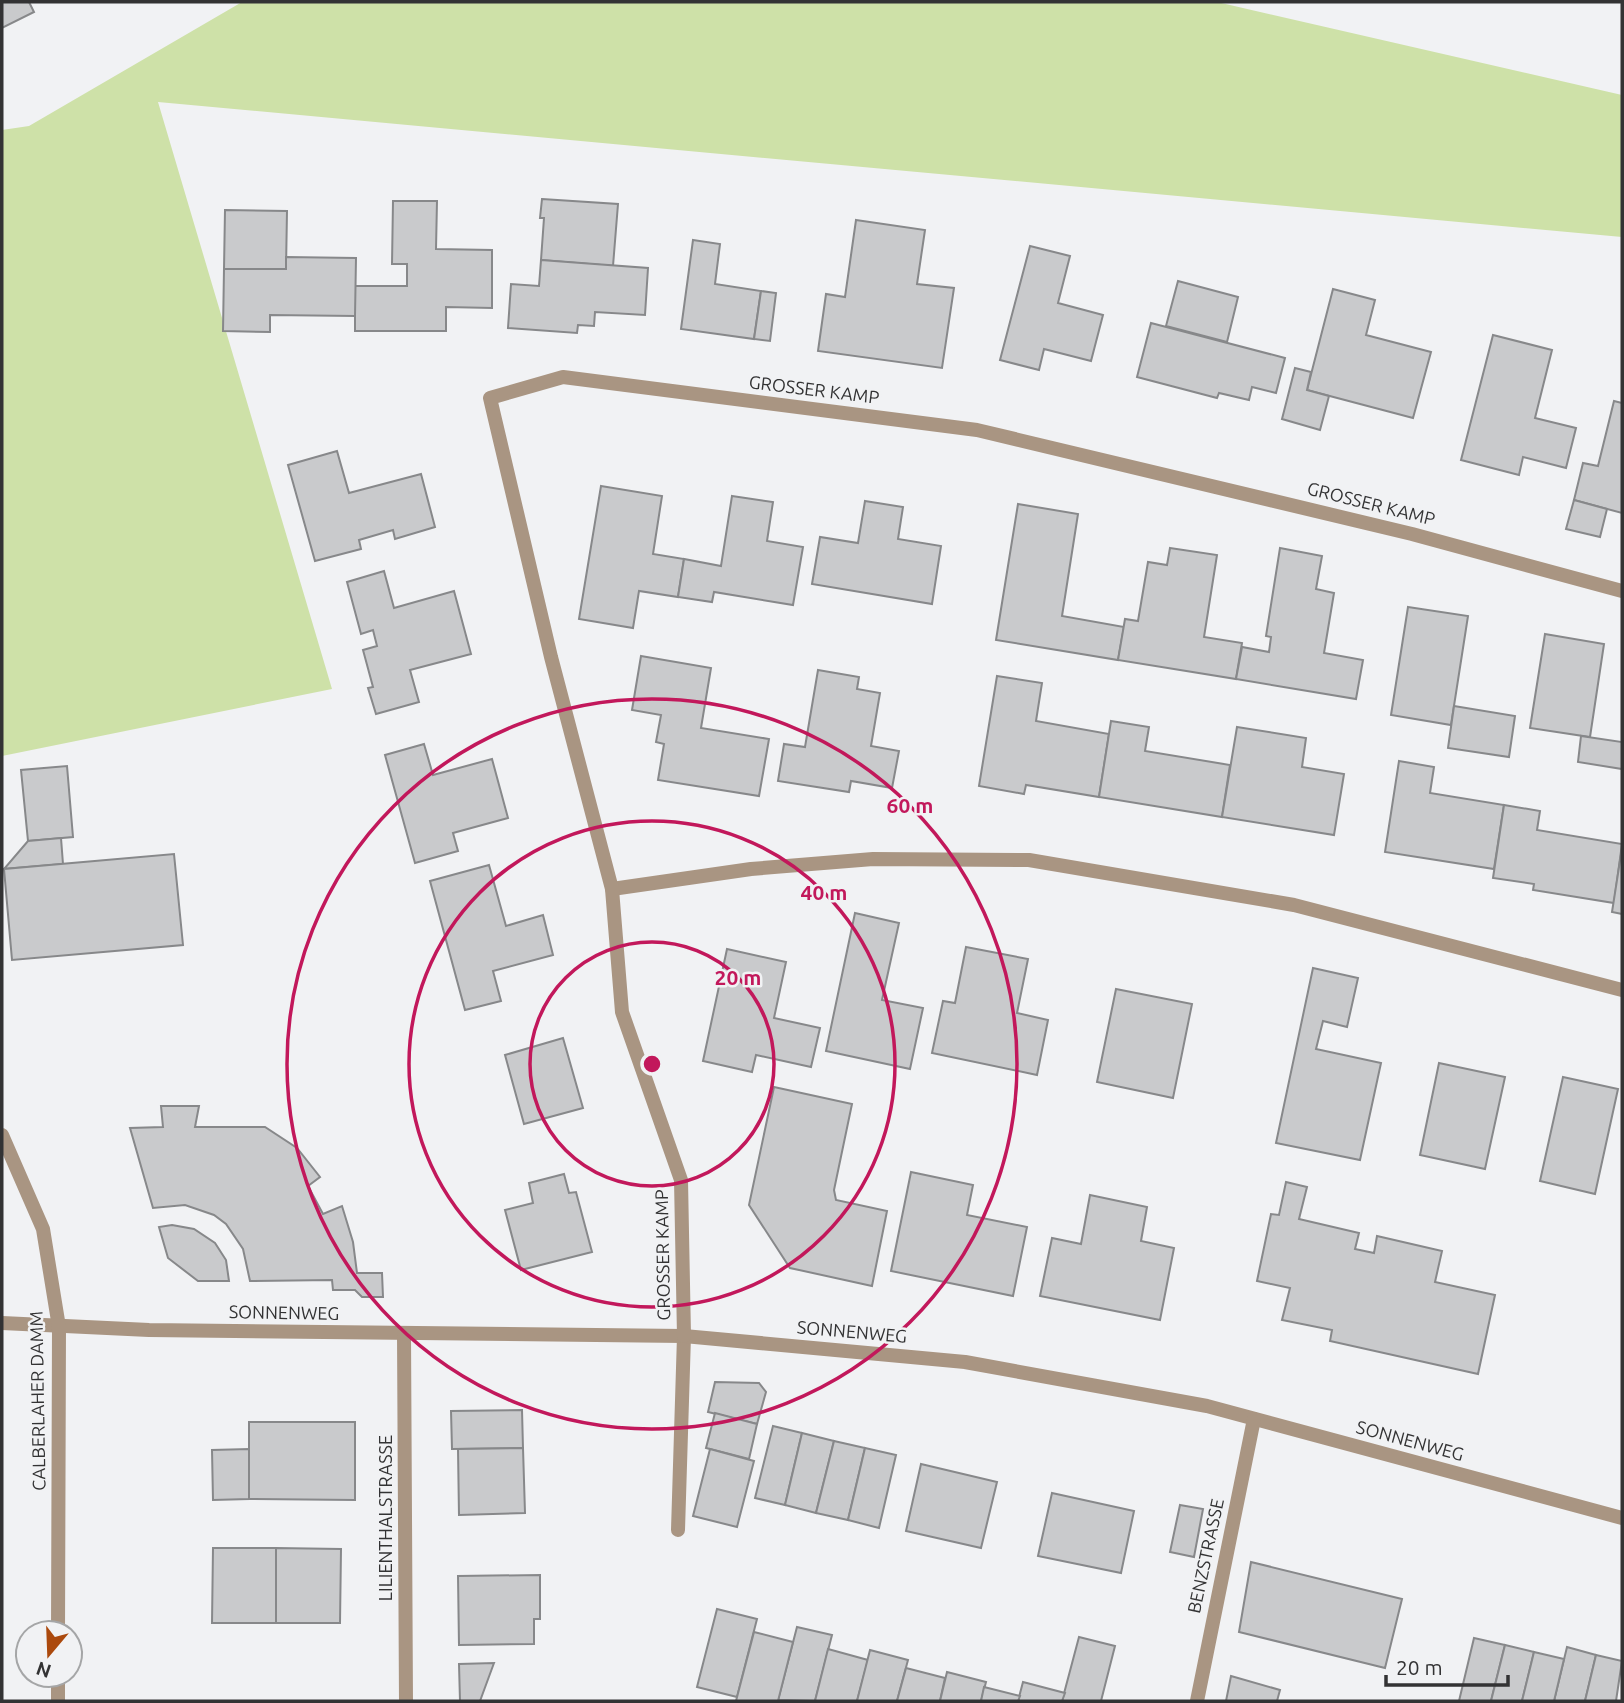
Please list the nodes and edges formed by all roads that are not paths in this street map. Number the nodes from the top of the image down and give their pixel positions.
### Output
1 (1622, 591) edge
2 (612, 889) junction
3 (1622, 990) edge
4 (2, 1135) edge
5 (2, 1323) edge
6 (59, 1327) junction
7 (404, 1334) junction
8 (684, 1336) junction
9 (1254, 1419) junction
10 (1622, 1518) edge
11 (678, 1530) dead end
12 (58, 1619) edge
13 (406, 1701) edge
14 (1197, 1701) edge

1 - 2 street, GROSSER KAMP
2 - 3 street
2 - 8 street, GROSSER KAMP
4 - 6 street, CALBERLAHER DAMM
5 - 6 street, SONNENWEG
6 - 7 street, SONNENWEG
6 - 12 street, CALBERLAHER DAMM
7 - 8 street, SONNENWEG
7 - 13 street, LILIENTHALSTRASSE
8 - 9 street, SONNENWEG
8 - 11 street, GROSSER KAMP
9 - 10 street, SONNENWEG
9 - 14 street, BENZSTRASSE

